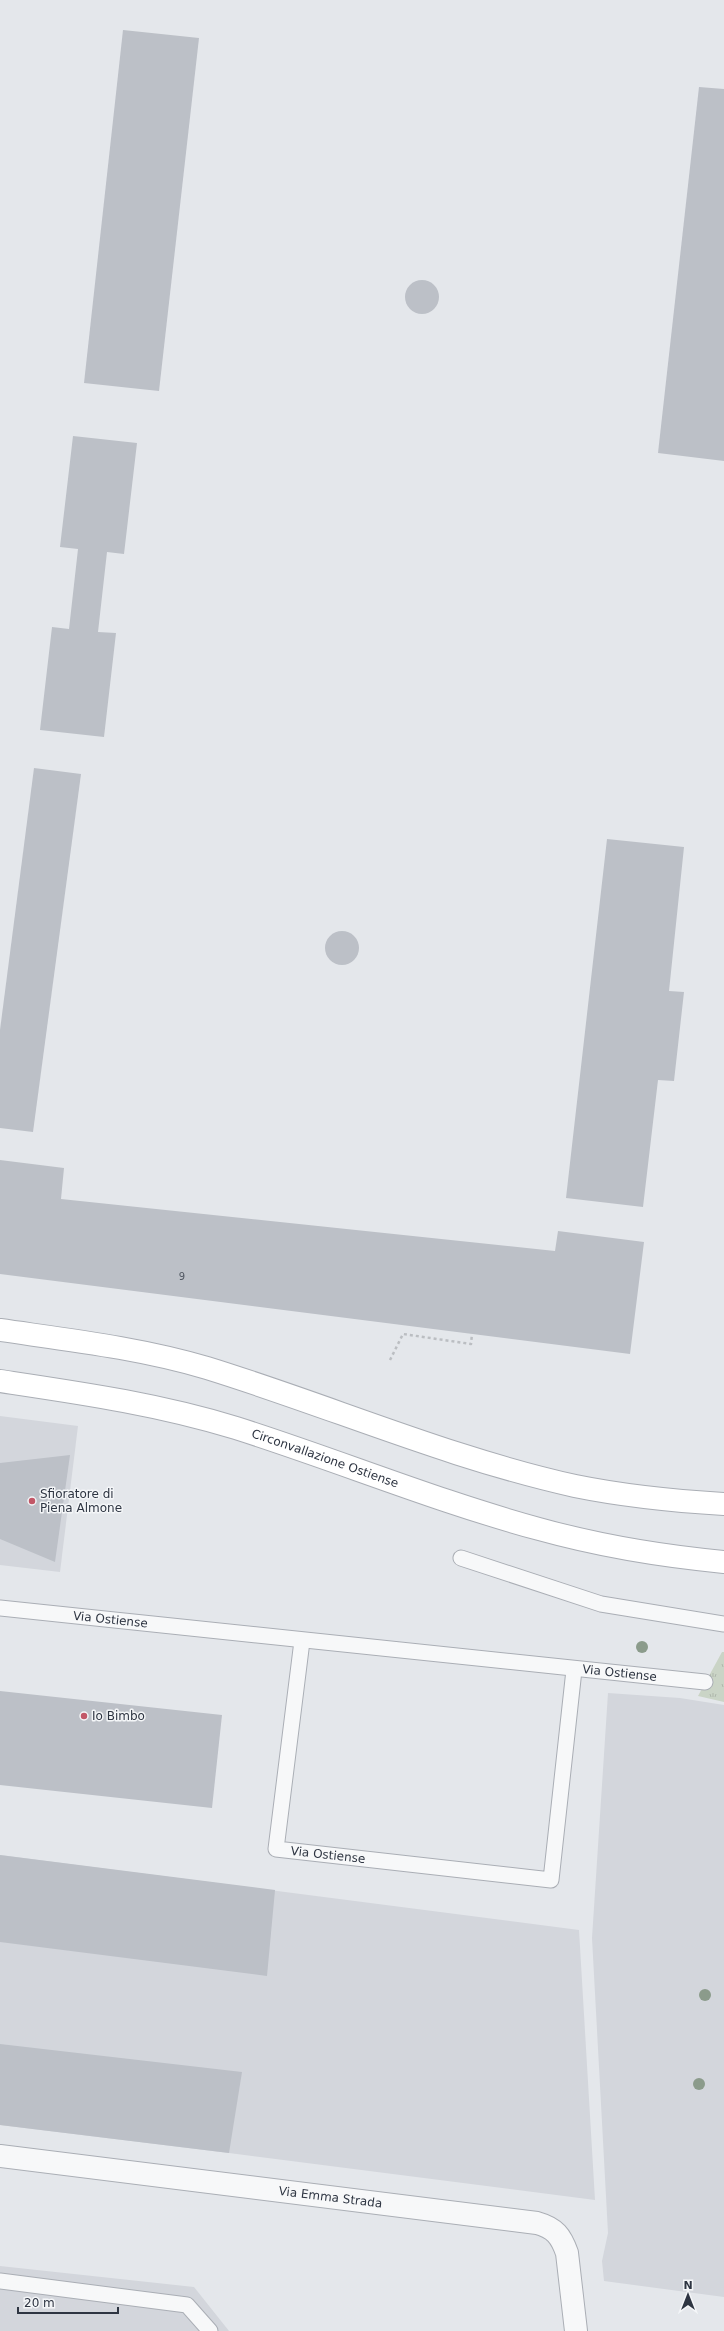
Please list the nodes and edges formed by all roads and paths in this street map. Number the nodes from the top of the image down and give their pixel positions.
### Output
1 (0, 1330) edge
2 (472, 1334) dead end
3 (390, 1360) dead end
4 (0, 1381) edge
5 (724, 1504) edge
6 (461, 1558) dead end
7 (724, 1562) edge
8 (0, 1608) edge
9 (724, 1624) edge
10 (302, 1641) junction
11 (574, 1670) junction
12 (705, 1682) dead end
13 (0, 2156) edge
14 (0, 2281) edge
15 (210, 2331) edge
16 (576, 2331) edge

1 - 5 main road
2 - 3 path
4 - 7 main road, Circonvallazione Ostiense
6 - 9 lane
8 - 10 lane, Via Ostiense
10 - 11 lane
10 - 11 lane, Via Ostiense
11 - 12 lane, Via Ostiense
13 - 16 street, Via Emma Strada
14 - 15 lane

